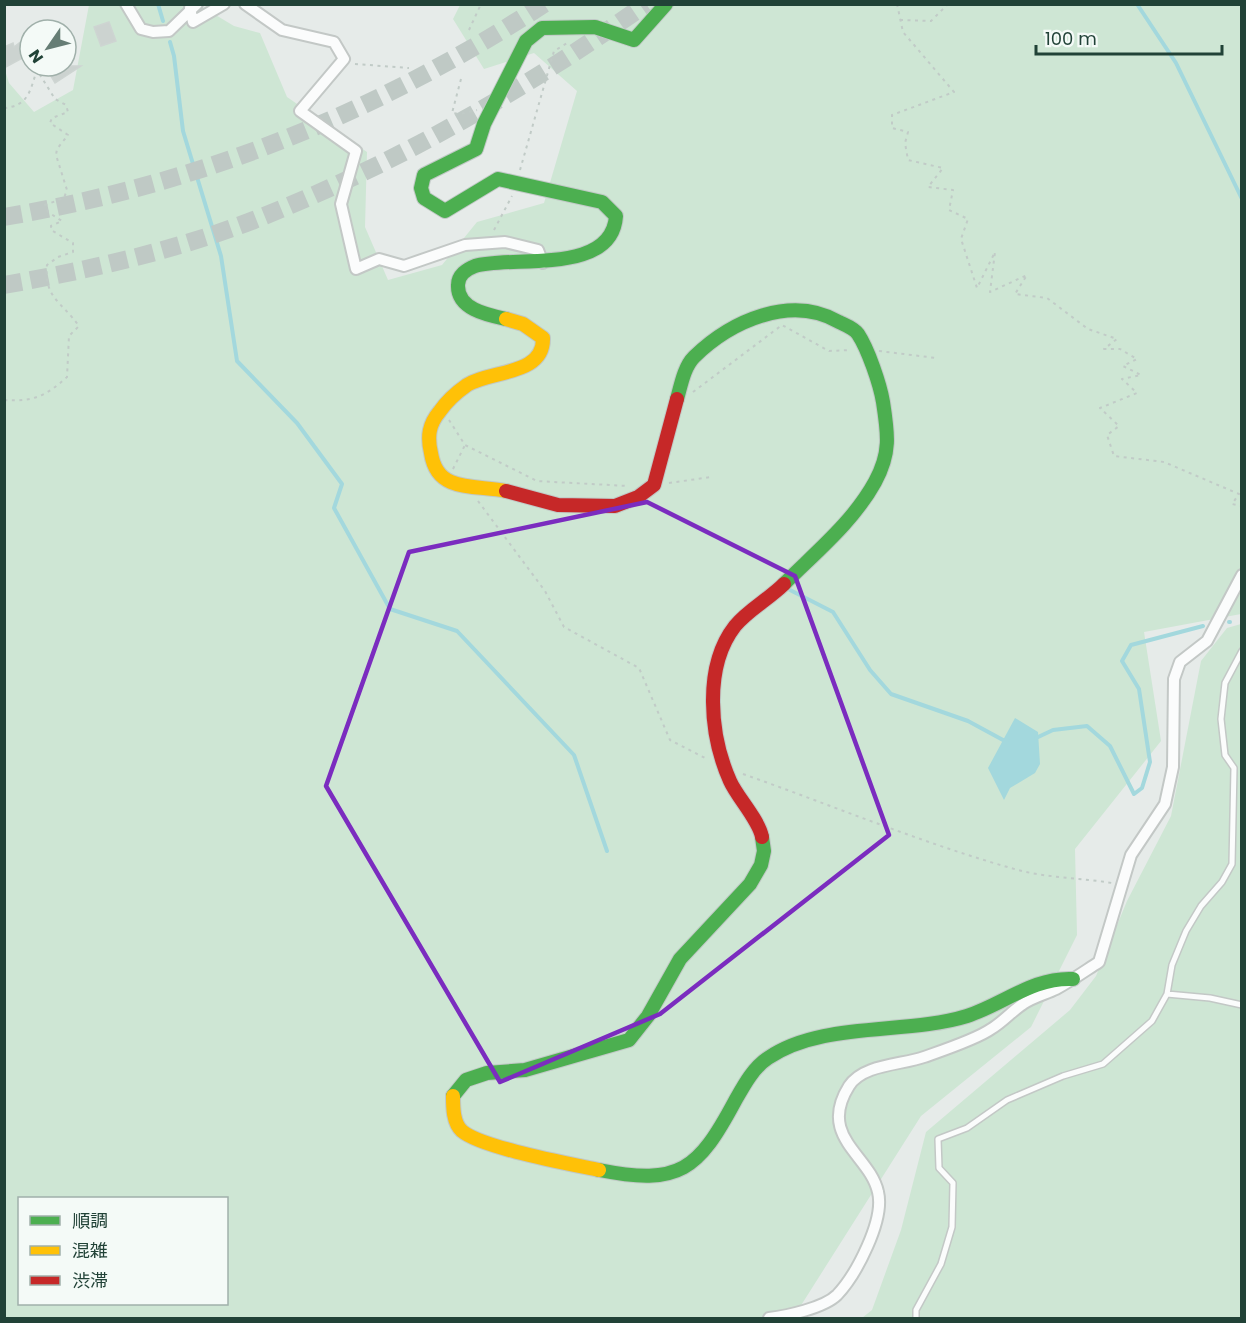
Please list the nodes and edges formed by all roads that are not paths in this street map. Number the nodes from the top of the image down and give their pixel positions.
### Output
1 (126, 4) edge
2 (224, 4) edge
3 (245, 4) edge
4 (666, 4) edge
5 (192, 7) edge
6 (543, 262) junction
7 (1242, 575) edge
8 (1242, 651) edge
9 (1073, 979) junction
10 (1167, 994) junction
11 (1242, 1005) edge
12 (769, 1318) edge
13 (916, 1318) edge

1 - 5 street
2 - 5 street
3 - 6 street
4 - 6 street
6 - 9 street
7 - 9 street
8 - 10 lane
9 - 12 street
10 - 11 lane
10 - 13 lane

